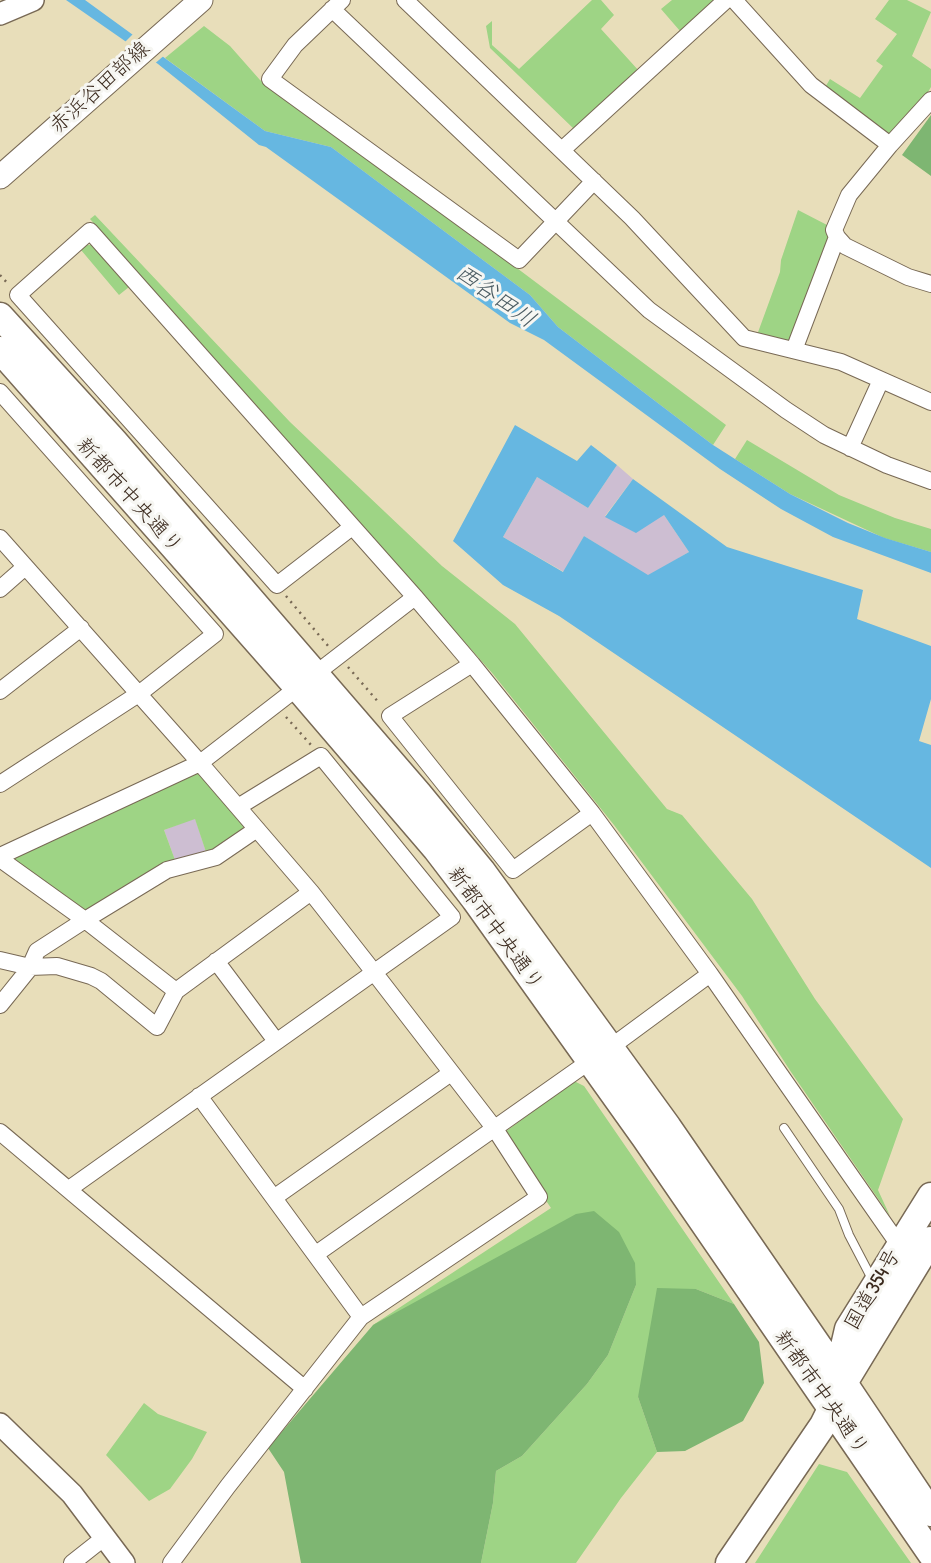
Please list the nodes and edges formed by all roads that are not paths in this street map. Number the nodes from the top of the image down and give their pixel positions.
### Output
1 (33, 0) edge
2 (201, 0) edge
3 (405, 0) edge
4 (726, 0) edge
5 (734, 0) edge
6 (337, 4) edge
7 (0, 13) edge
8 (931, 100) edge
9 (890, 145) junction
10 (562, 150) junction
11 (0, 177) edge
12 (594, 181) junction
13 (556, 221) junction
14 (837, 237) junction
15 (931, 284) edge
16 (0, 316) edge
17 (0, 350) edge
18 (794, 350) junction
19 (881, 380) junction
20 (0, 393) edge
21 (931, 402) edge
22 (850, 448) junction
23 (931, 481) edge
24 (352, 527) junction
25 (0, 538) edge
26 (25, 567) junction
27 (0, 589) edge
28 (415, 597) junction
29 (81, 628) junction
30 (472, 664) junction
31 (306, 680) junction
32 (0, 691) edge
33 (139, 692) junction
34 (200, 763) junction
35 (0, 784) edge
36 (238, 807) junction
37 (592, 813) junction
38 (257, 829) junction
39 (0, 857) edge
40 (311, 892) junction
41 (85, 920) junction
42 (0, 960) edge
43 (216, 961) junction
44 (30, 967) junction
45 (373, 971) junction
46 (710, 974) junction
47 (176, 991) junction
48 (0, 1005) edge
49 (276, 1041) junction
50 (601, 1054) junction
51 (451, 1073) junction
52 (200, 1096) junction
53 (784, 1128) dead end
54 (495, 1129) junction
55 (0, 1132) edge
56 (69, 1189) junction
57 (931, 1195) edge
58 (275, 1198) junction
59 (931, 1240) edge
60 (898, 1245) junction
61 (316, 1254) junction
62 (875, 1284) junction
63 (361, 1317) junction
64 (841, 1378) junction
65 (305, 1389) junction
66 (830, 1407) junction
67 (0, 1424) edge
68 (931, 1513) edge
69 (105, 1537) junction
70 (931, 1554) edge
71 (72, 1563) edge
72 (124, 1563) edge
73 (171, 1563) edge
74 (729, 1563) edge

1 - 7 street
2 - 11 main road, 赤浜谷田部線
3 - 10 street
4 - 10 street
5 - 9 street
6 - 13 street
6 - 13 street
8 - 9 street
9 - 14 street
10 - 12 street
12 - 13 street
12 - 18 street
13 - 22 street
14 - 15 street
14 - 18 street
16 - 31 main road, 新都市中央通り
17 - 31 main road, 新都市中央通り
18 - 19 street
19 - 21 street
19 - 22 street
20 - 33 street
22 - 23 street
24 - 24 street
24 - 28 street
25 - 26 street
26 - 27 street
26 - 29 street
28 - 30 street
28 - 31 street
29 - 32 street
29 - 33 street
30 - 37 street
30 - 37 street
31 - 34 street
31 - 50 main road, 新都市中央通り
33 - 34 street
33 - 35 street
34 - 36 street
34 - 39 street
36 - 38 street
36 - 45 street
37 - 46 street
38 - 40 street
38 - 41 street
39 - 41 street
40 - 43 street
40 - 45 street
41 - 44 street
41 - 47 street
42 - 44 street
43 - 47 street
43 - 49 street
44 - 47 street
44 - 48 street
45 - 49 street
45 - 51 street
46 - 50 street
46 - 60 street
49 - 52 street
50 - 54 street
50 - 64 main road, 新都市中央通り
50 - 66 main road, 新都市中央通り
51 - 54 street
51 - 58 street
52 - 56 street
52 - 58 street
53 - 62 lane
54 - 61 street
54 - 63 street
55 - 56 street
56 - 65 street
57 - 60 main road, 国道354号
58 - 61 street
59 - 64 main road, 国道354号
60 - 62 main road, 国道354号
61 - 63 street
62 - 64 main road, 国道354号
63 - 65 street
64 - 66 main road, 国道354号
64 - 68 main road, 新都市中央通り
65 - 73 street
66 - 70 main road, 新都市中央通り
66 - 74 main road, 国道354号
67 - 69 street
69 - 71 street
69 - 72 street

